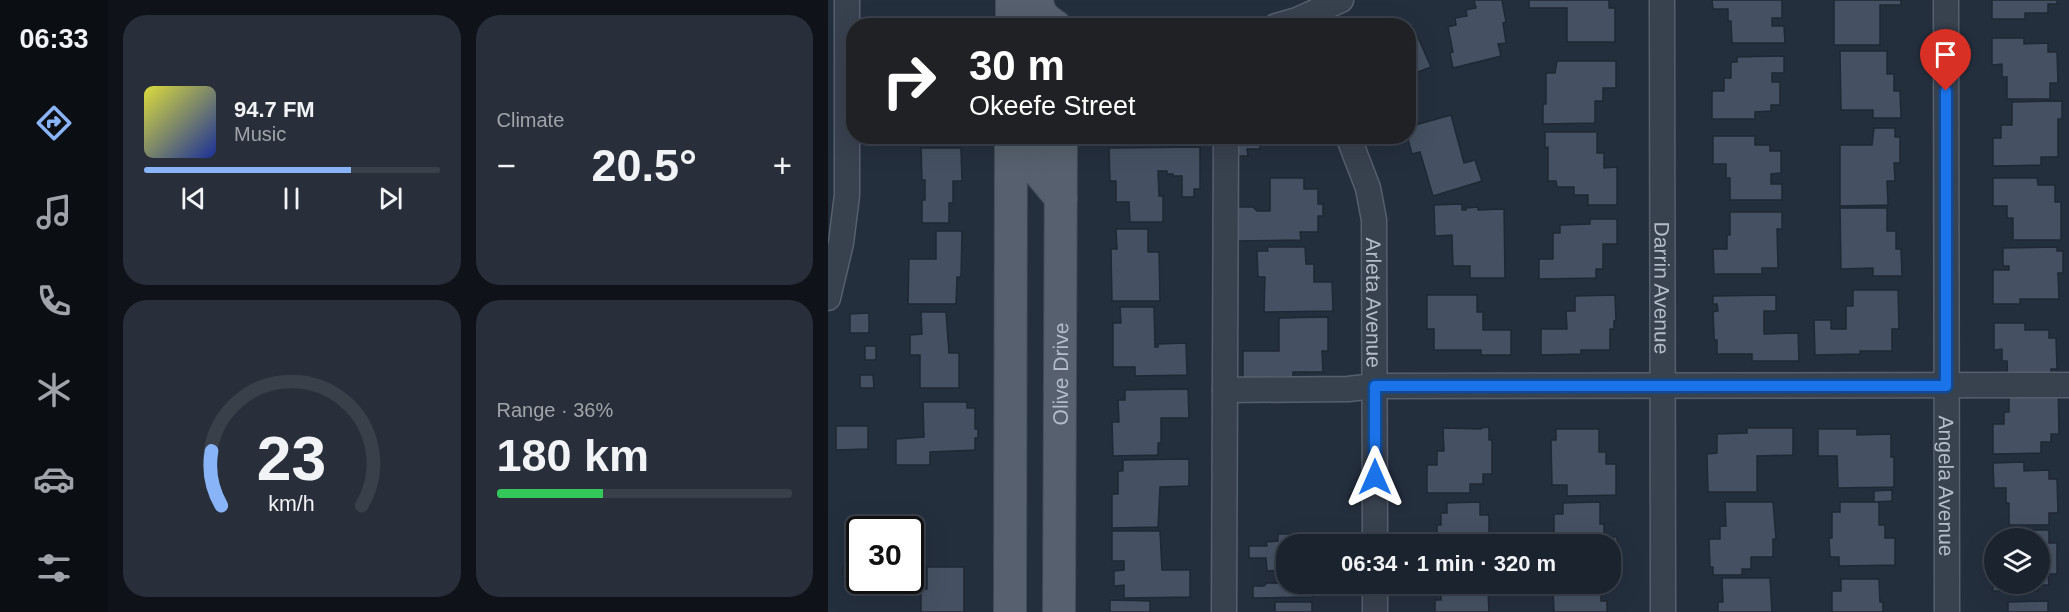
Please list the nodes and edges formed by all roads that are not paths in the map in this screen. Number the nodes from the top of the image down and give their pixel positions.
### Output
1 (847, 0) edge
2 (1012, 0) edge
3 (1037, 0) edge
4 (1061, 0) edge
5 (1341, 0) edge
6 (1662, 0) edge
7 (1946, 0) edge
8 (1012, 18) edge
9 (1043, 18) edge
10 (1061, 18) edge
11 (1304, 18) edge
12 (843, 33) edge
13 (1011, 144) edge
14 (1035, 144) edge
15 (1061, 144) edge
16 (1226, 144) edge
17 (1351, 144) edge
18 (1061, 198) junction
19 (828, 298) edge
20 (2069, 385) edge
21 (1375, 386) junction
22 (1663, 386) junction
23 (1946, 386) junction
24 (1225, 390) junction
25 (1375, 534) edge
26 (1375, 594) edge
27 (1010, 612) edge
28 (1059, 612) edge
29 (1224, 612) edge
30 (1376, 612) edge
31 (1663, 612) edge
32 (1947, 612) edge

1 - 12 street
2 - 8 main road
3 - 9 main road
4 - 10 main road
5 - 11 street
6 - 22 street, Darrin Avenue
7 - 23 street, Angela Avenue
12 - 19 street
13 - 27 main road
14 - 18 main road
15 - 18 main road, Olive Drive
16 - 24 street
17 - 21 street, Arleta Avenue
18 - 28 main road, Olive Drive
20 - 23 street
21 - 22 street
21 - 24 street
21 - 25 street, Arleta Avenue
22 - 23 street
22 - 31 street, Darrin Avenue
23 - 32 street, Angela Avenue
24 - 29 street
26 - 30 street

